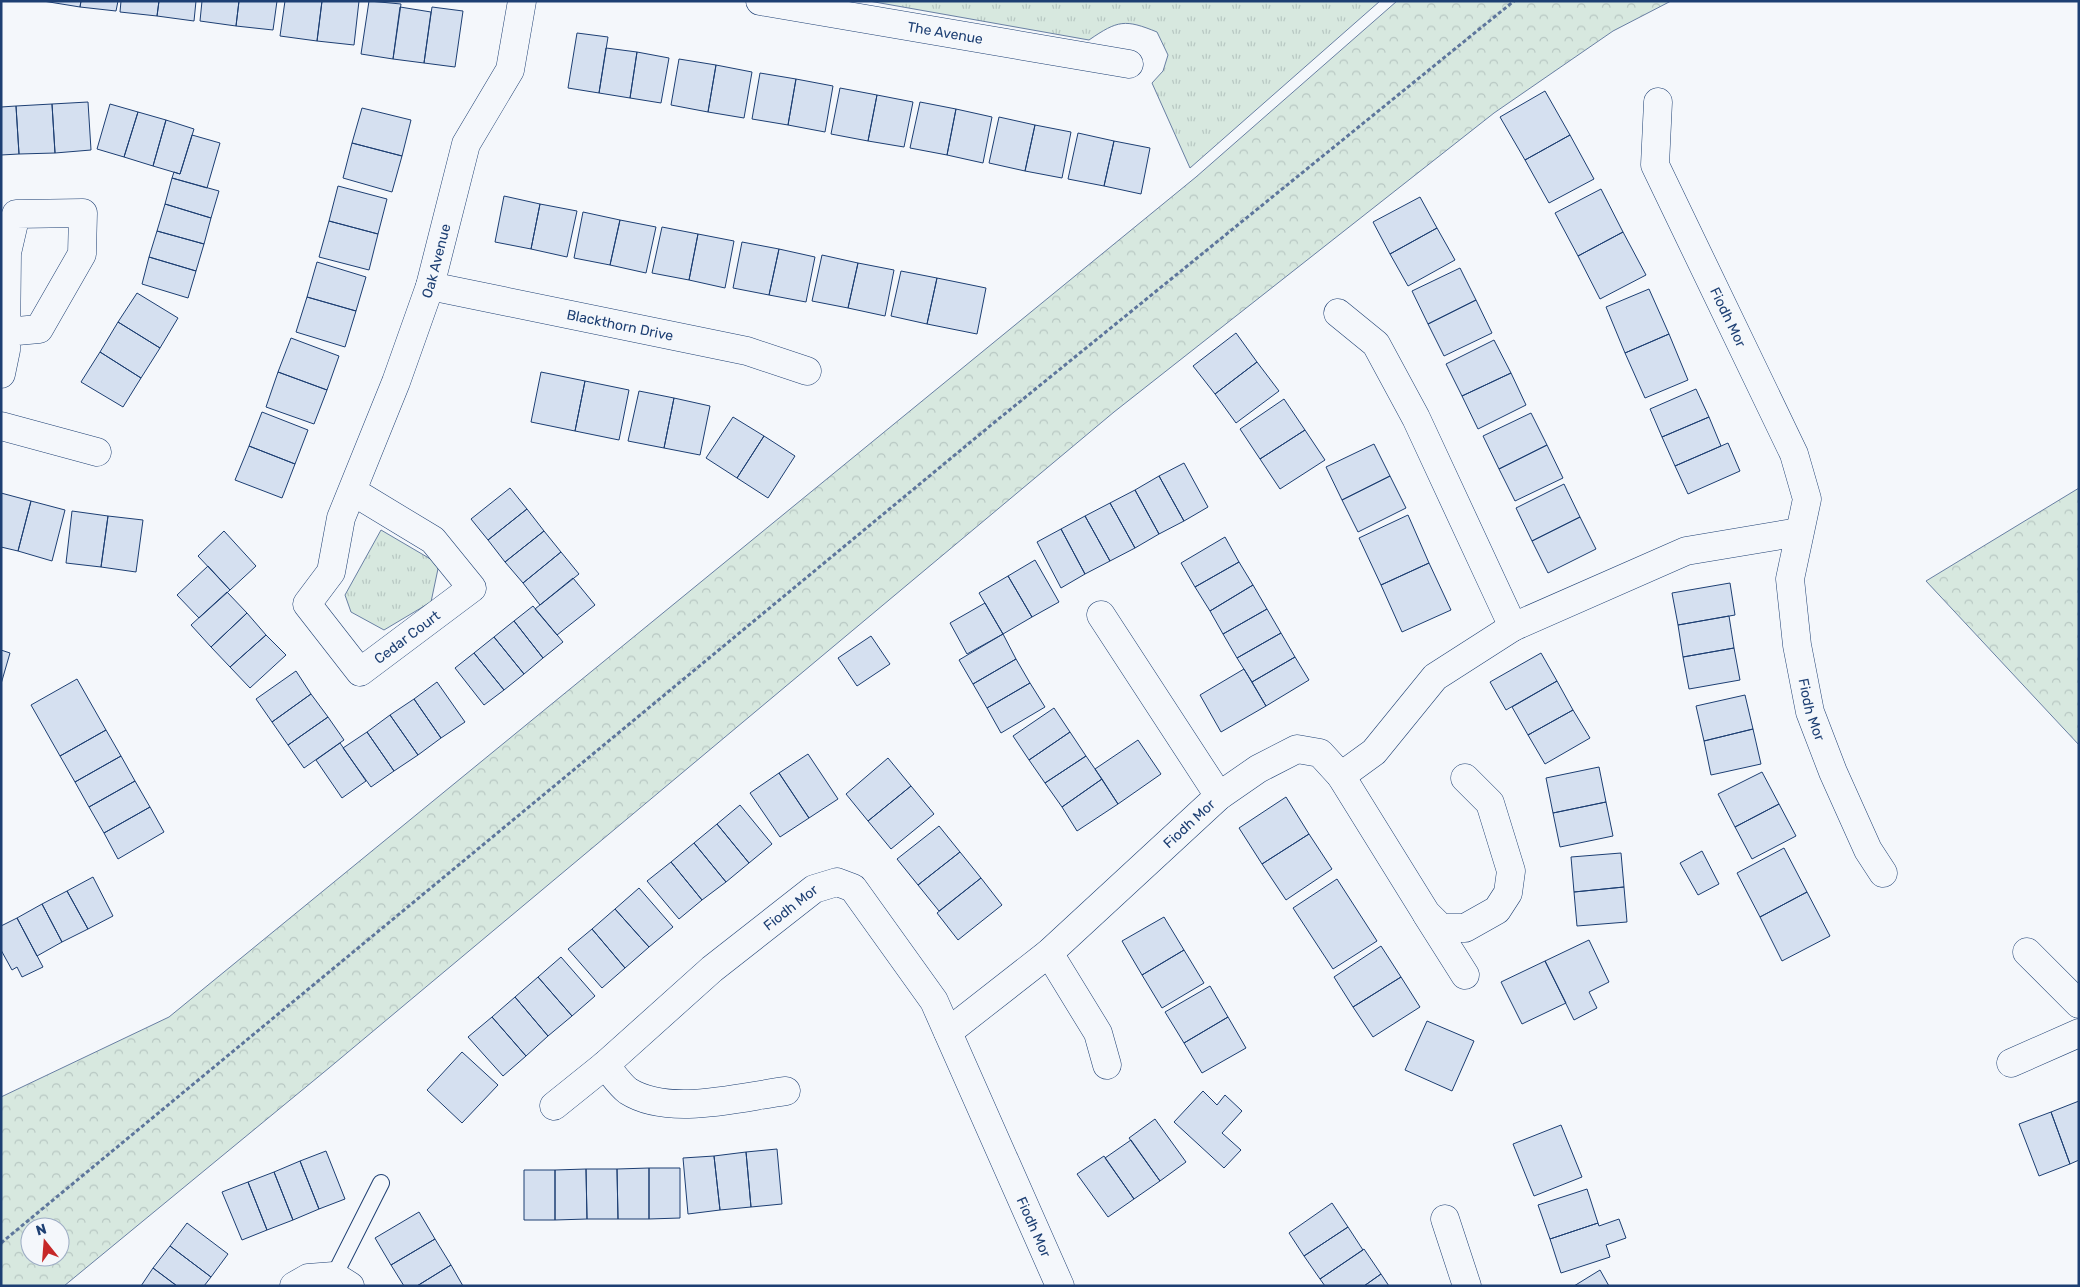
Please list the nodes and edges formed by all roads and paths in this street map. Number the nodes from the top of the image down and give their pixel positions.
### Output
1 (522, 1) edge
2 (760, 1) edge
3 (1514, 1) edge
4 (1129, 64) dead end
5 (1658, 102) dead end
6 (430, 286) junction
7 (1338, 313) dead end
8 (6, 332) dead end
9 (807, 371) dead end
10 (1, 374) edge
11 (1, 426) edge
12 (97, 452) dead end
13 (352, 490) junction
14 (341, 518) joint
15 (1799, 532) junction
16 (1101, 615) dead end
17 (1513, 627) junction
18 (1340, 776) junction
19 (1465, 778) dead end
20 (1219, 796) junction
21 (1883, 873) dead end
22 (1426, 913) junction
23 (2027, 952) dead end
24 (1049, 953) junction
25 (1465, 975) dead end
26 (2079, 1004) edge
27 (948, 1032) junction
28 (2079, 1033) edge
29 (2011, 1063) dead end
30 (1107, 1064) dead end
31 (605, 1066) junction
32 (786, 1091) dead end
33 (554, 1106) dead end
34 (381, 1183) dead end
35 (1445, 1219) dead end
36 (1, 1243) edge
37 (342, 1281) edge
38 (294, 1286) edge
39 (1060, 1286) edge
40 (1467, 1286) edge

1 - 6 street, Oak Avenue
2 - 4 street, The Avenue
3 - 36 path
5 - 15 street, Fiodh Mor
6 - 9 street, Blackthorn Drive
6 - 13 street, Oak Avenue
7 - 17 street
8 - 10 street
11 - 12 street
13 - 14 street, Oak Avenue
13 - 14 street, Cedar Court
15 - 17 street
15 - 21 street, Fiodh Mor
16 - 20 street, Fiodh Mor
17 - 18 street
18 - 20 street, Fiodh Mor
18 - 22 street, Fiodh Mor
19 - 22 street, Fiodh Mor
20 - 24 street, Fiodh Mor
22 - 25 street, Fiodh Mor
23 - 26 street
24 - 27 street, Fiodh Mor
24 - 30 street
27 - 31 street, Fiodh Mor
27 - 39 street, Fiodh Mor
28 - 29 street
31 - 32 street
31 - 33 street, Fiodh Mor
34 - 37 lane
35 - 40 street
37 - 38 street

